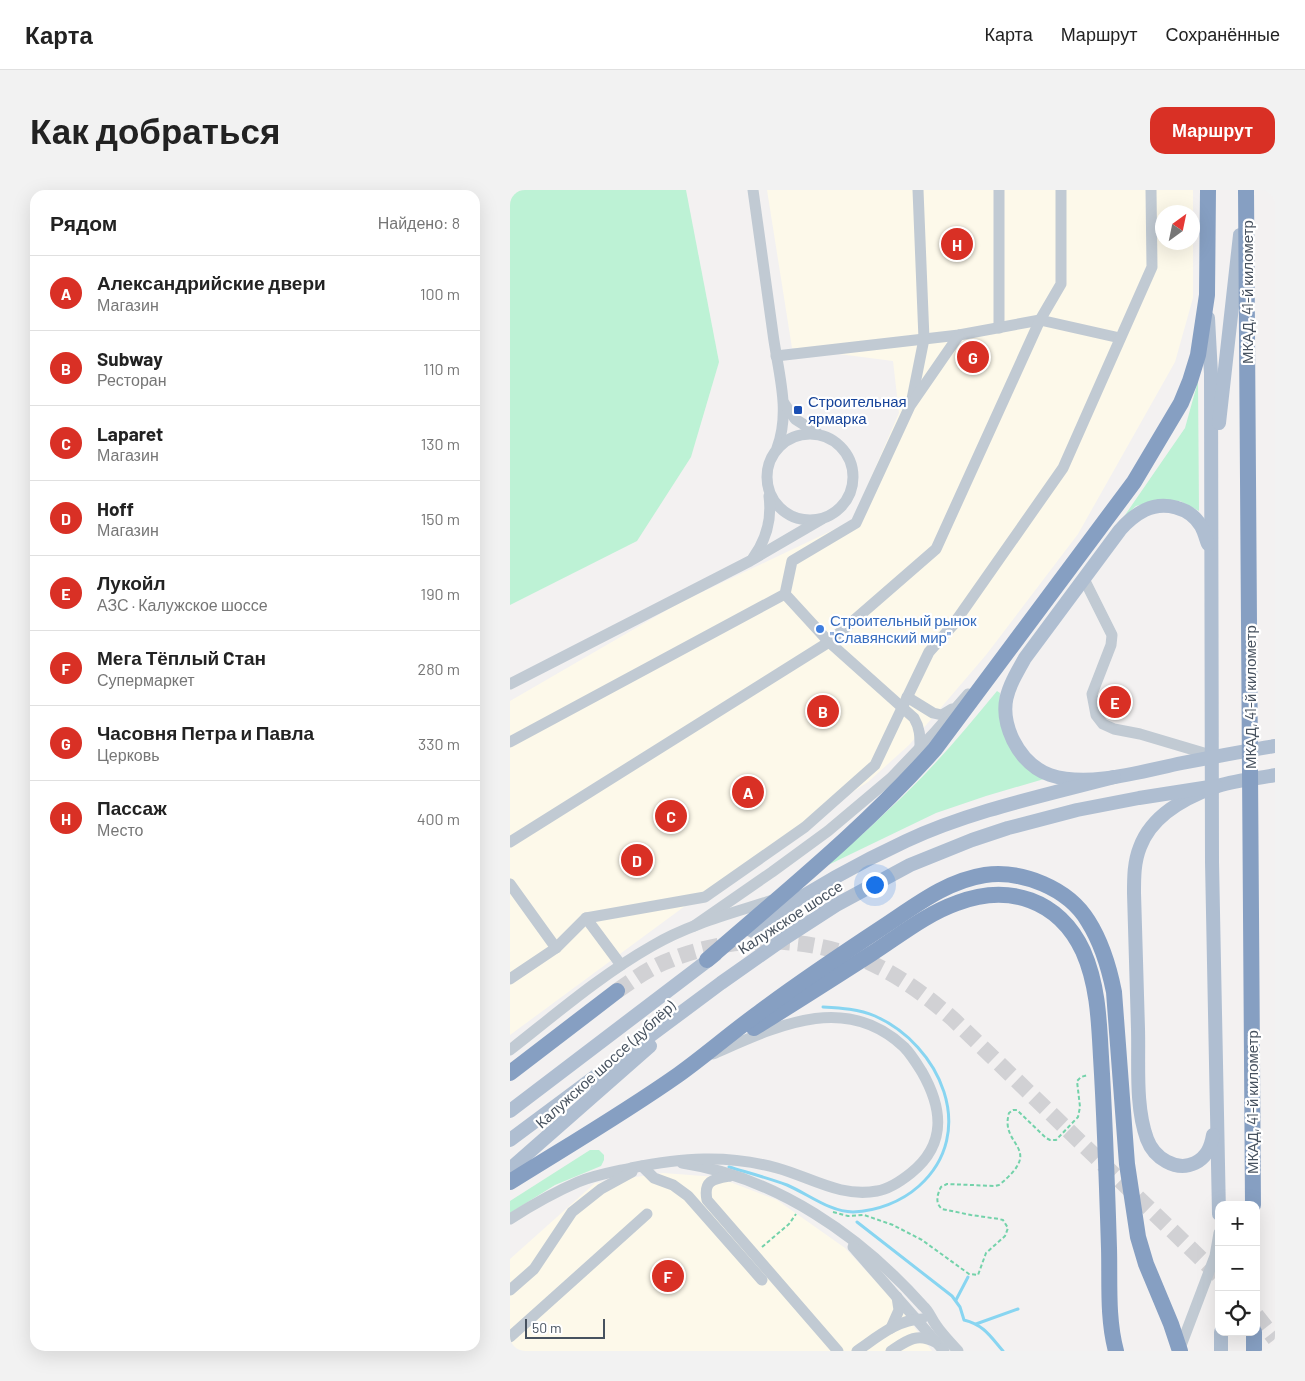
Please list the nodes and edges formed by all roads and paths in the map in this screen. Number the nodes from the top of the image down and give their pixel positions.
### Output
1 (753, 190) edge
2 (918, 190) edge
3 (999, 190) edge
4 (1061, 190) edge
5 (1151, 190) edge
6 (1208, 190) edge
7 (1246, 190) edge
8 (1207, 295) junction
9 (1040, 320) junction
10 (999, 328) junction
11 (959, 335) junction
12 (1120, 338) junction
13 (924, 339) junction
14 (776, 356) junction
15 (783, 401) junction
16 (910, 406) junction
17 (823, 436) junction
18 (777, 449) junction
19 (1212, 484) junction
20 (768, 489) junction
21 (822, 519) junction
22 (1211, 552) junction
23 (750, 561) junction
24 (1084, 579) junction
25 (785, 594) junction
26 (829, 642) junction
27 (999, 662) junction
28 (510, 684) edge
29 (904, 703) junction
30 (956, 707) junction
31 (510, 742) edge
32 (1275, 746) edge
33 (920, 748) junction
34 (1216, 756) junction
35 (1275, 775) edge
36 (1114, 777) junction
37 (1216, 786) junction
38 (510, 842) edge
39 (510, 884) edge
40 (822, 885) junction
41 (777, 899) junction
42 (586, 918) junction
43 (694, 926) junction
44 (556, 948) junction
45 (707, 960) junction
46 (621, 965) junction
47 (510, 979) edge
48 (721, 983) junction
49 (618, 991) tunnel mouth
50 (510, 1050) edge
51 (709, 1056) junction
52 (510, 1073) edge
53 (680, 1074) junction
54 (1093, 1074) dead end
55 (510, 1111) edge
56 (1217, 1115) junction
57 (510, 1140) edge
58 (672, 1162) junction
59 (642, 1166) junction
60 (510, 1169) edge
61 (732, 1175) junction
62 (510, 1182) edge
63 (1219, 1201) edge
64 (1253, 1201) edge
65 (804, 1208) junction
66 (831, 1212) dead end
67 (646, 1214) dead end
68 (510, 1219) edge
69 (837, 1230) junction
70 (1217, 1246) edge
71 (758, 1251) dead end
72 (762, 1280) dead end
73 (510, 1290) edge
74 (897, 1297) junction
75 (917, 1319) junction
76 (935, 1324) junction
77 (891, 1328) junction
78 (510, 1336) edge
79 (1221, 1336) edge
80 (1254, 1336) edge
81 (941, 1347) edge
82 (838, 1351) edge
83 (858, 1351) edge
84 (891, 1351) edge
85 (958, 1351) edge
86 (1116, 1351) edge
87 (1180, 1351) edge
88 (1221, 1351) edge
89 (1254, 1351) edge

1 - 14 street
2 - 13 street
3 - 10 street
4 - 9 street
5 - 12 street
6 - 8 highway
7 - 19 main road
7 - 64 highway, МКАД, 41-й километр
8 - 19 main road
8 - 27 highway
9 - 10 street
9 - 12 street
9 - 26 street
10 - 11 street
11 - 13 street
11 - 16 street
12 - 29 street
13 - 14 street
13 - 16 street
14 - 15 street
15 - 17 street
15 - 18 street
16 - 25 street
17 - 18 street
17 - 21 street
18 - 20 street
19 - 22 main road
20 - 21 street
20 - 23 street
21 - 23 street
22 - 24 main road
22 - 56 main road
23 - 28 street
24 - 34 street
24 - 36 main road
25 - 26 street
25 - 31 street
26 - 29 street
26 - 38 street
27 - 30 street
27 - 41 highway
29 - 30 street
29 - 33 street
29 - 42 street
30 - 33 street
32 - 34 main road
33 - 43 street
34 - 36 main road
35 - 37 main road
36 - 40 main road, Калужское шоссе
37 - 48 main road, Калужское шоссе
37 - 56 main road
39 - 44 street
40 - 41 street
40 - 45 main road, Калужское шоссе
41 - 43 street
41 - 45 highway
42 - 44 street
42 - 46 street
43 - 46 street
44 - 47 street
45 - 55 main road, Калужское шоссе
46 - 50 street
48 - 57 main road, Калужское шоссе
48 - 60 main road, Калужское шоссе (дублёр)
49 - 52 highway
51 - 53 highway
51 - 58 street
51 - 86 highway
53 - 62 highway
53 - 87 highway
54 - 66 path
56 - 63 main road
58 - 59 street
58 - 61 street
59 - 68 street
59 - 72 street
59 - 73 street
61 - 65 street
61 - 82 street
65 - 69 street
65 - 71 path
67 - 78 street
69 - 74 street
69 - 76 street
70 - 87 street
74 - 75 street
74 - 77 street
75 - 76 street
75 - 77 street
75 - 81 street
76 - 85 street
77 - 83 street
79 - 88 main road
80 - 89 highway
81 - 84 street

